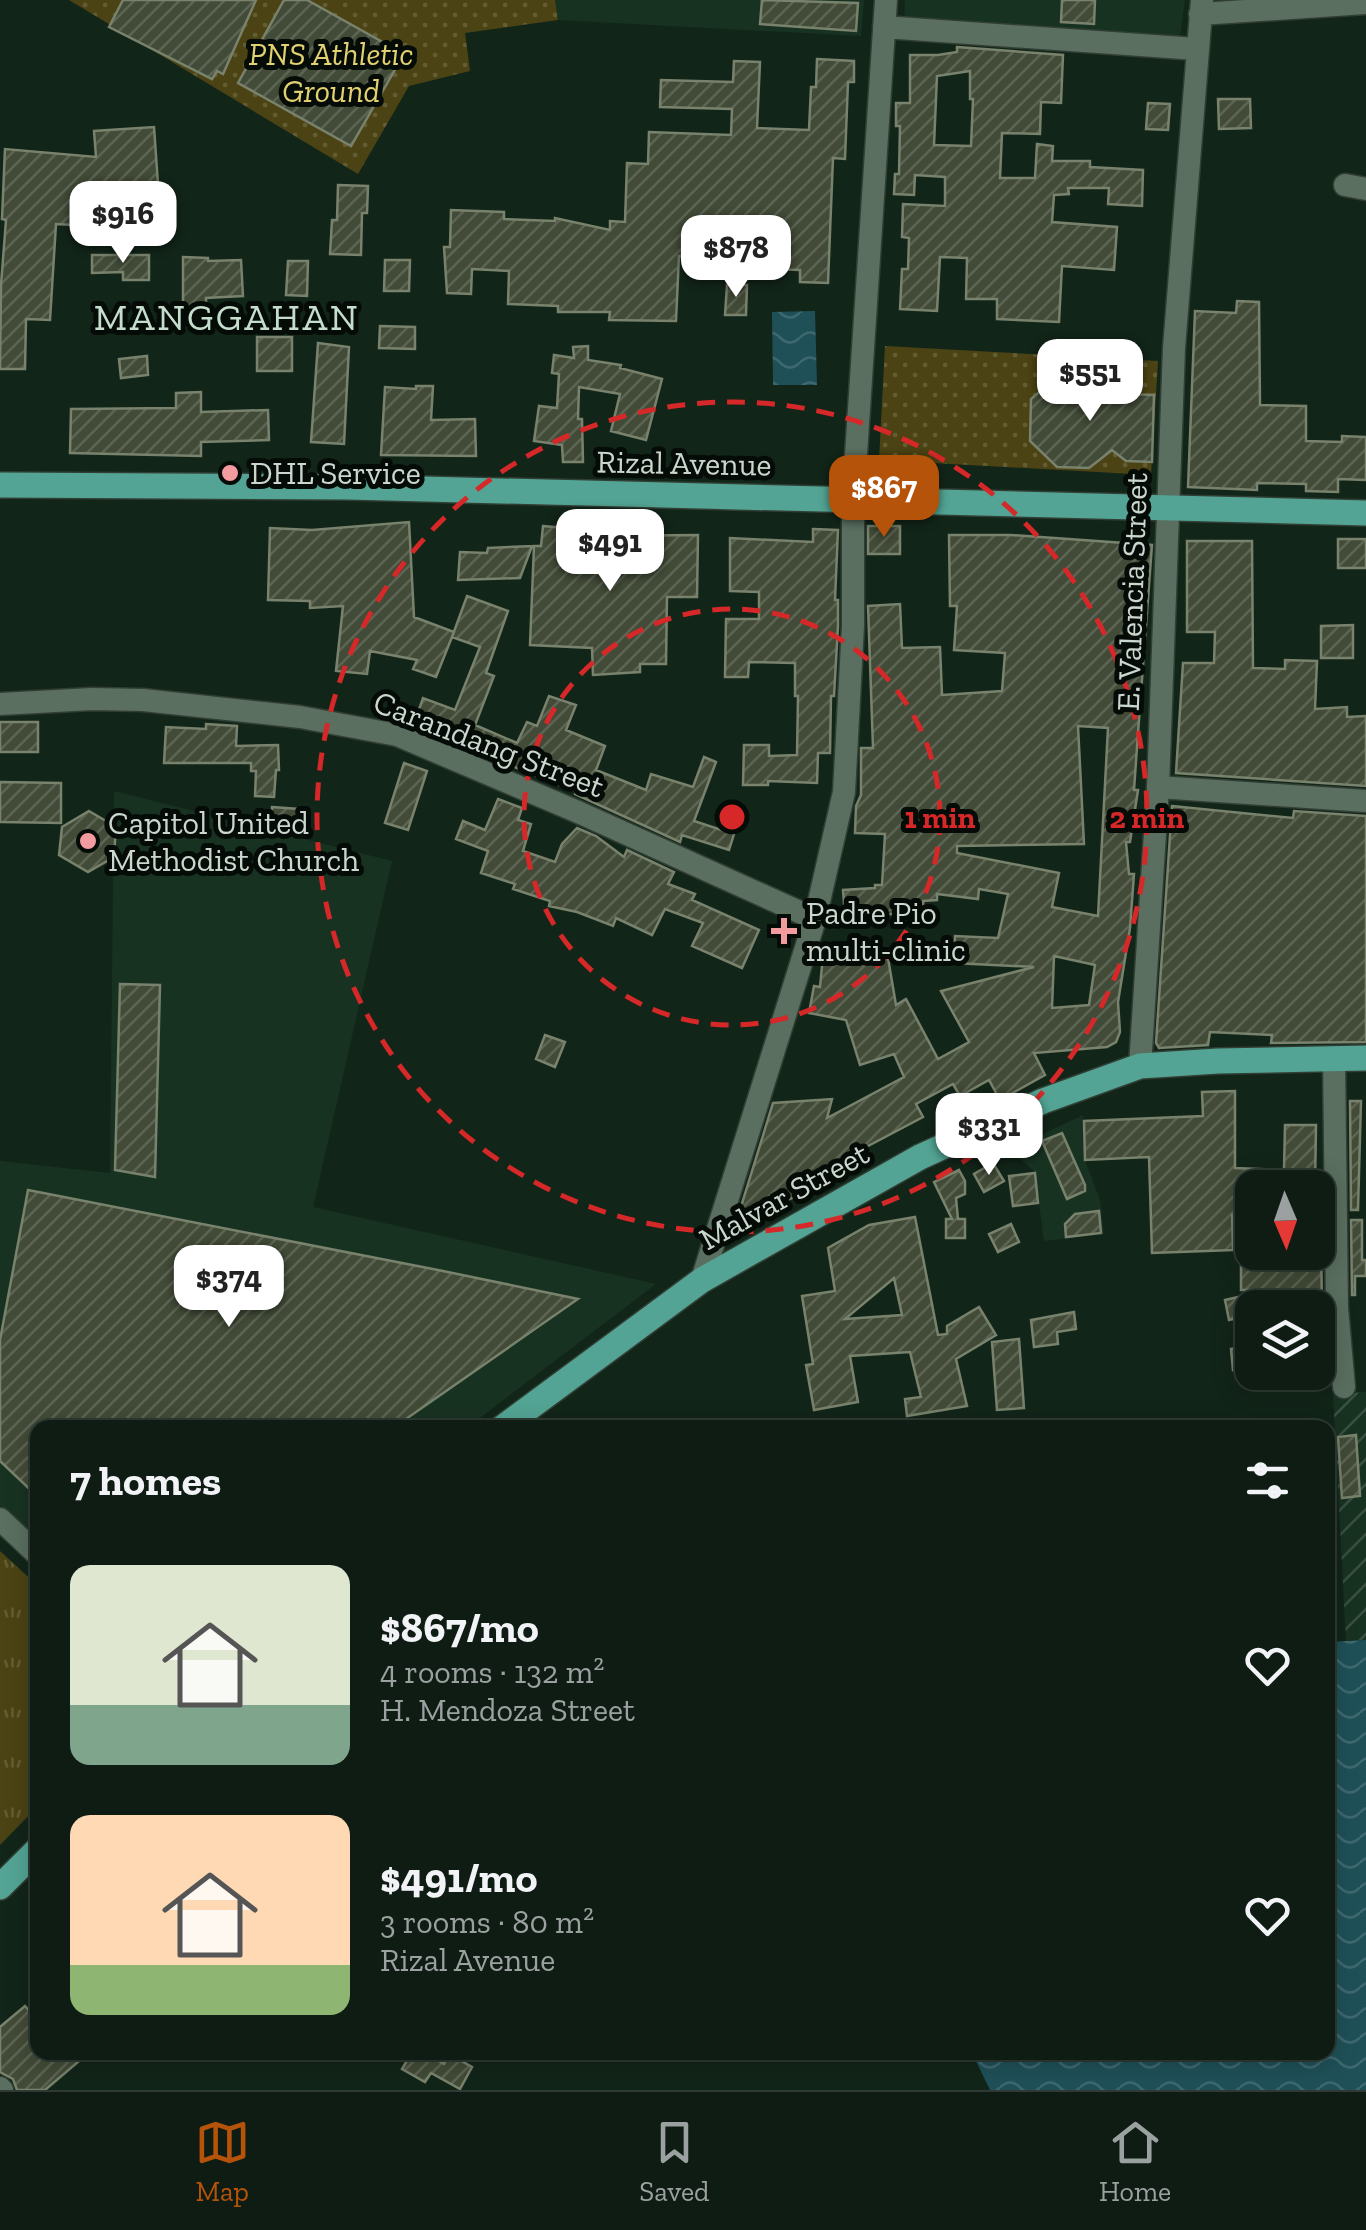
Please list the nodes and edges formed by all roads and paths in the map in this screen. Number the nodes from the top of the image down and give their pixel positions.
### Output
1 (886, 0) edge
2 (1366, 3) edge
3 (1201, 7) edge
4 (884, 28) junction
5 (1197, 49) junction
6 (0, 485) edge
7 (853, 500) junction
8 (1166, 509) junction
9 (1366, 512) edge
10 (0, 704) edge
11 (1158, 787) junction
12 (1366, 801) edge
13 (816, 919) junction
14 (1334, 1058) junction
15 (1366, 1058) edge
16 (1140, 1066) junction
17 (702, 1280) junction
18 (1344, 1387) dead end
19 (513, 1420) edge
20 (0, 1519) edge
21 (30, 1547) edge
22 (30, 1857) edge
23 (0, 1888) edge

1 - 4 street
2 - 3 street
3 - 5 street, E. Valencia Street
4 - 5 street
4 - 7 street
5 - 8 street, E. Valencia Street
6 - 7 main road, Rizal Avenue
7 - 8 main road, Rizal Avenue
7 - 13 street
8 - 9 main road, Rizal Avenue
8 - 11 street, E. Valencia Street
10 - 13 street, Carandang Street
11 - 12 street
11 - 16 street, E. Valencia Street
13 - 17 street
14 - 15 main road, Malvar Street
14 - 16 main road, Malvar Street
14 - 18 street
16 - 17 main road, Malvar Street
17 - 19 main road, Malvar Street
20 - 21 street
22 - 23 main road

